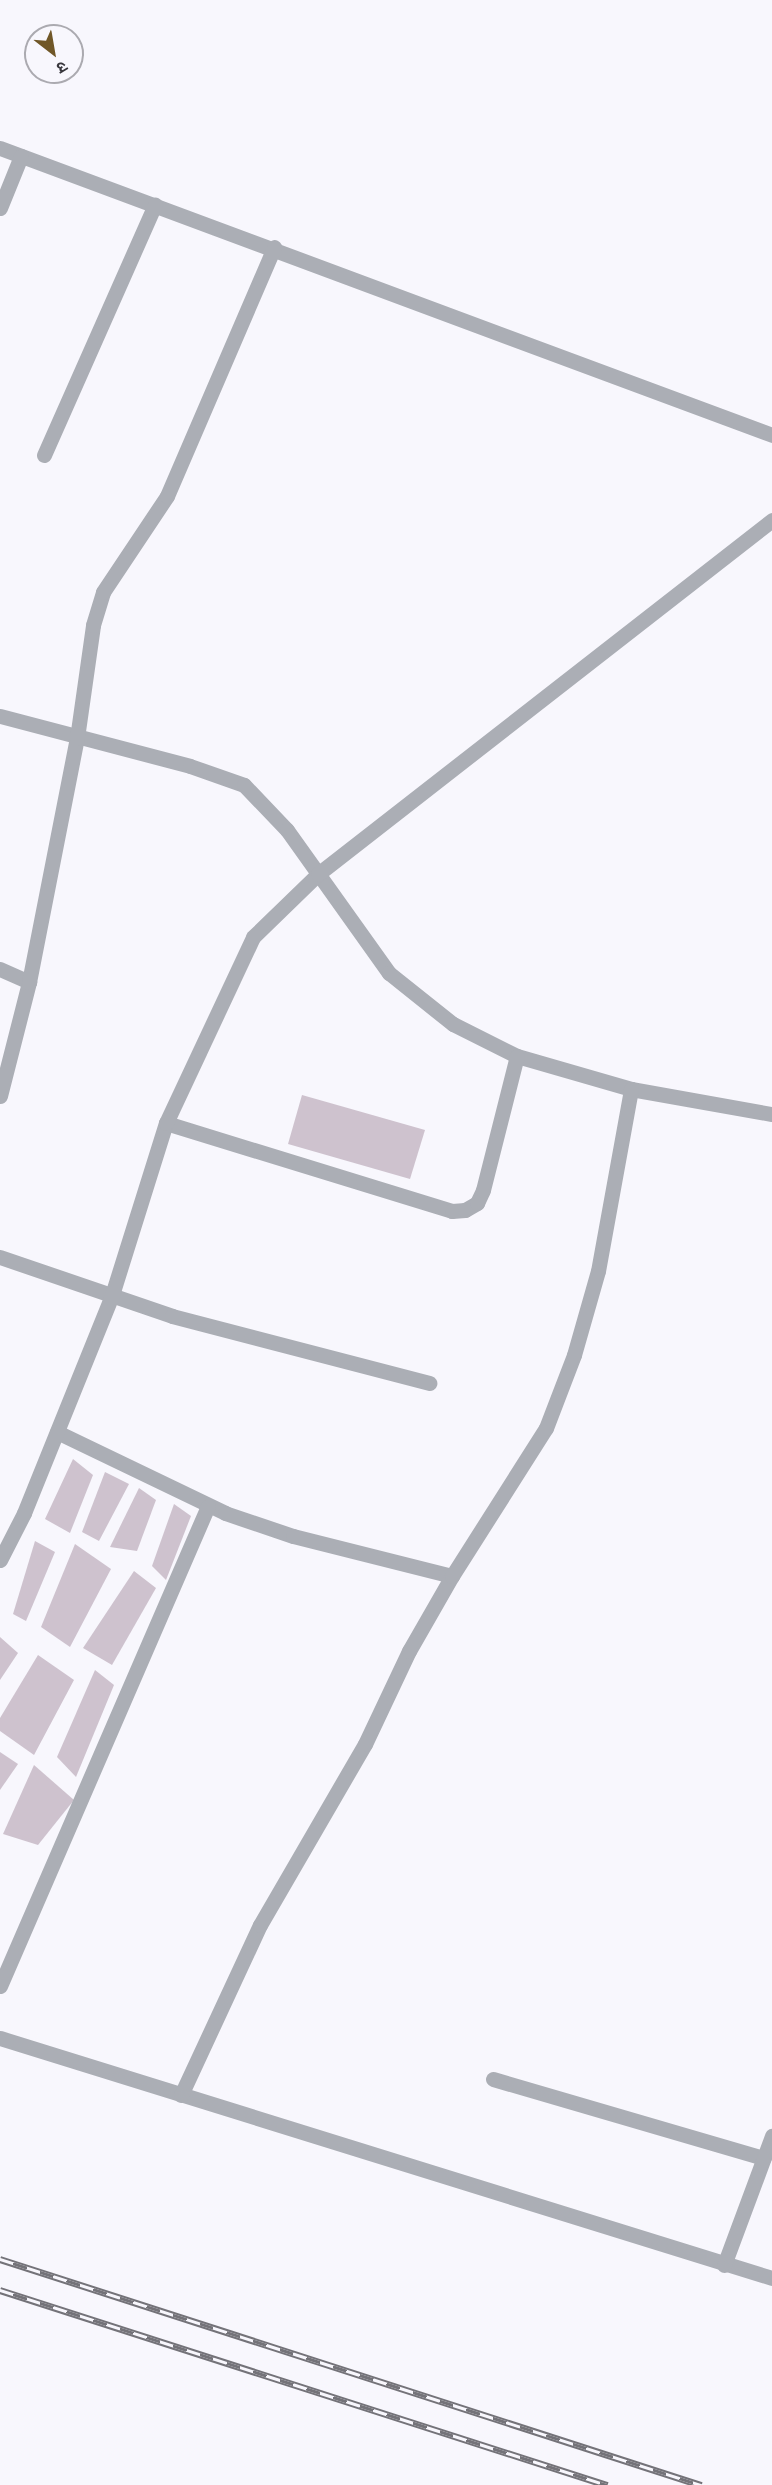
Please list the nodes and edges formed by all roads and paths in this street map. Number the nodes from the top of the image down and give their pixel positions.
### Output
1 (0, 148) edge
2 (21, 156) junction
3 (155, 204) junction
4 (0, 208) edge
5 (274, 248) junction
6 (772, 435) edge
7 (44, 455) dead end
8 (772, 520) edge
9 (0, 716) edge
10 (77, 738) junction
11 (318, 874) junction
12 (0, 969) edge
13 (29, 982) junction
14 (517, 1056) junction
15 (630, 1089) junction
16 (0, 1096) edge
17 (772, 1114) edge
18 (166, 1123) junction
19 (0, 1257) edge
20 (112, 1294) junction
21 (429, 1383) dead end
22 (57, 1432) junction
23 (208, 1506) junction
24 (0, 1560) edge
25 (452, 1576) junction
26 (0, 1986) edge
27 (0, 2037) edge
28 (493, 2079) dead end
29 (180, 2095) junction
30 (772, 2136) edge
31 (764, 2158) junction
32 (723, 2265) junction
33 (772, 2278) edge

1 - 2 street
2 - 3 street
2 - 4 street
3 - 5 street
3 - 7 street
5 - 6 street
5 - 10 street
8 - 11 street
9 - 10 street
10 - 11 street
10 - 13 street
11 - 14 street
11 - 18 street
12 - 13 street
13 - 16 street
14 - 15 street
14 - 18 street
15 - 17 street
15 - 25 street
18 - 20 street
19 - 20 street
20 - 21 street
20 - 22 street
22 - 23 street
22 - 24 street
23 - 25 street
23 - 26 street
25 - 29 street
27 - 29 street
28 - 31 street
29 - 32 street
30 - 31 street
31 - 32 street
32 - 33 street

